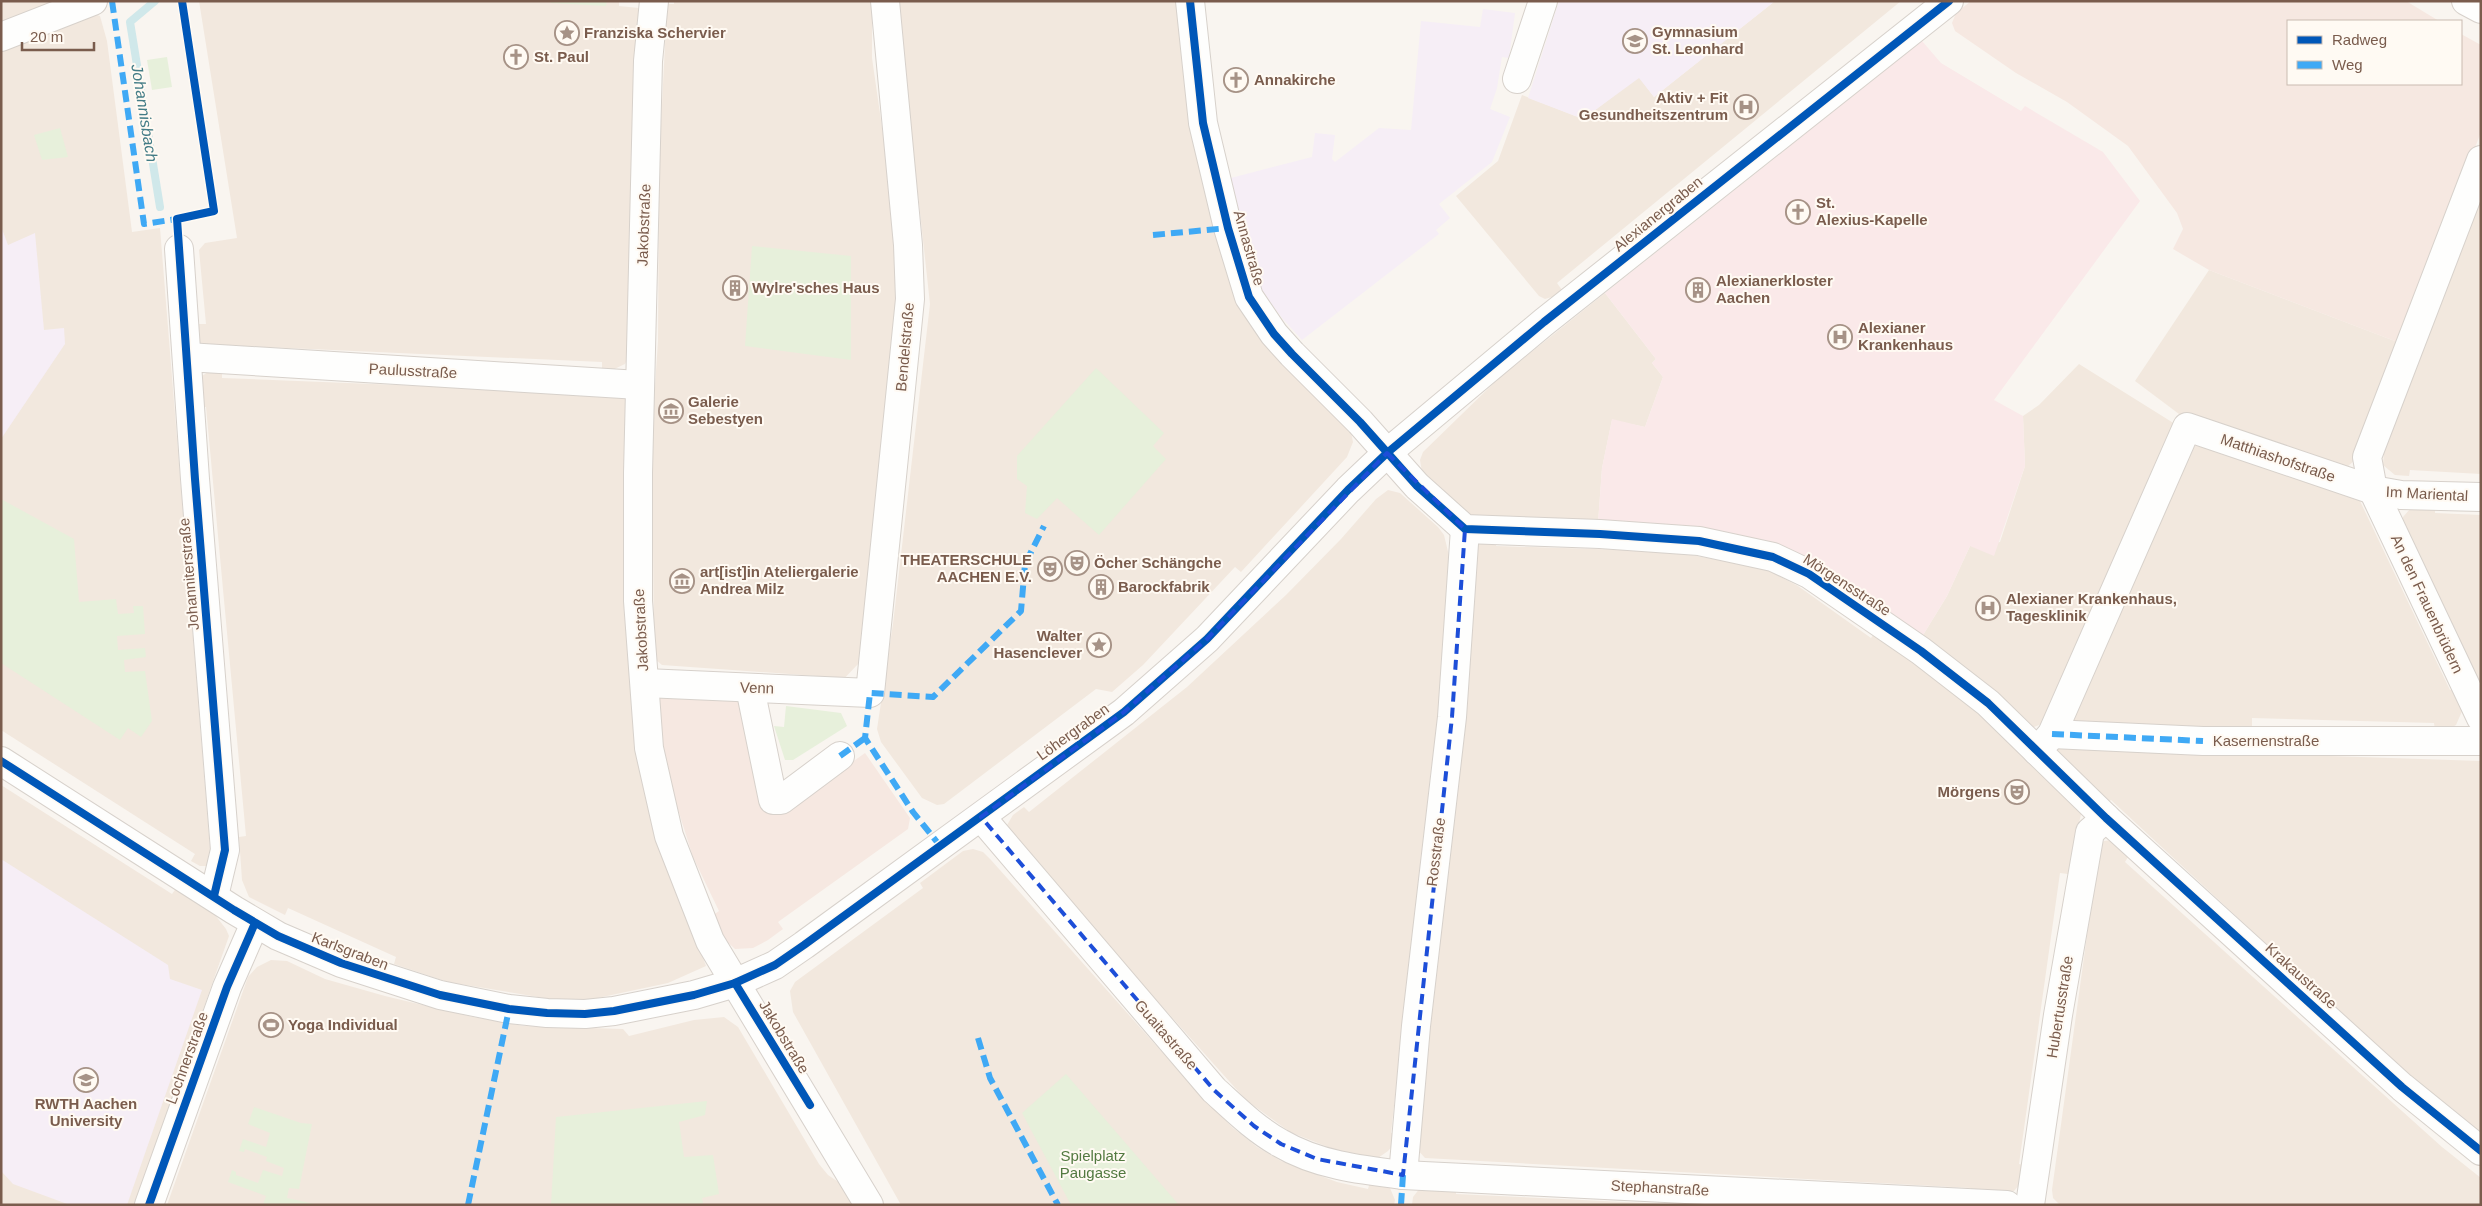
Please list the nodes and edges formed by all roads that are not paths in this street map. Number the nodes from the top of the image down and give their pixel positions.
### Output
1 (93, 1) edge
2 (654, 1) edge
3 (885, 1) edge
4 (1539, 1) edge
5 (1543, 1) edge
6 (1949, 1) edge
7 (2466, 1) edge
8 (2481, 9) edge
9 (1191, 12) edge
10 (1, 37) edge
11 (1517, 79) dead end
12 (2481, 160) edge
13 (179, 249) dead end
14 (187, 357) junction
15 (639, 385) junction
16 (1387, 453) junction
17 (2373, 490) junction
18 (2481, 497) edge
19 (1465, 530) junction
20 (645, 683) junction
21 (750, 688) junction
22 (870, 693) joint
23 (2481, 718) edge
24 (2481, 741) edge
25 (2044, 743) junction
26 (840, 756) dead end
27 (1, 761) edge
28 (981, 817) junction
29 (2106, 818) junction
30 (214, 896) junction
31 (255, 923) junction
32 (735, 983) junction
33 (2481, 1151) edge
34 (1403, 1175) junction
35 (149, 1205) edge
36 (869, 1205) edge
37 (2007, 1205) edge
38 (2030, 1205) edge

1 - 10 street
2 - 15 street, Jakobstraße
3 - 22 street, Bendelstraße
4 - 5 street
5 - 11 street
6 - 16 street, Alexianergraben
7 - 8 street
9 - 16 street, Annastraße
12 - 17 street
13 - 14 street, Johanniterstraße
14 - 15 street, Paulusstraße
14 - 30 street, Johanniterstraße
15 - 20 street, Jakobstraße
16 - 19 street
16 - 28 street, Löhergraben
17 - 18 street, Im Mariental
17 - 23 street, An den Frauenbrüdern
17 - 25 street, Matthiashofstraße
19 - 25 street, Mörgensstraße
19 - 34 street, Rosstraße
20 - 21 street, Venn
20 - 32 street, Jakobstraße
21 - 22 street, Venn
21 - 26 street
24 - 25 street, Kasernenstraße
25 - 29 street, Mörgensstraße
27 - 30 street, Karlsgraben
28 - 32 street, Löhergraben
28 - 34 street, Guaitastraße
29 - 33 street, Krakaustraße
29 - 38 street, Hubertusstraße
30 - 31 street, Karlsgraben
31 - 32 street, Karlsgraben
31 - 35 street, Lochnerstraße
32 - 36 street, Jakobstraße
34 - 37 street, Stephanstraße

